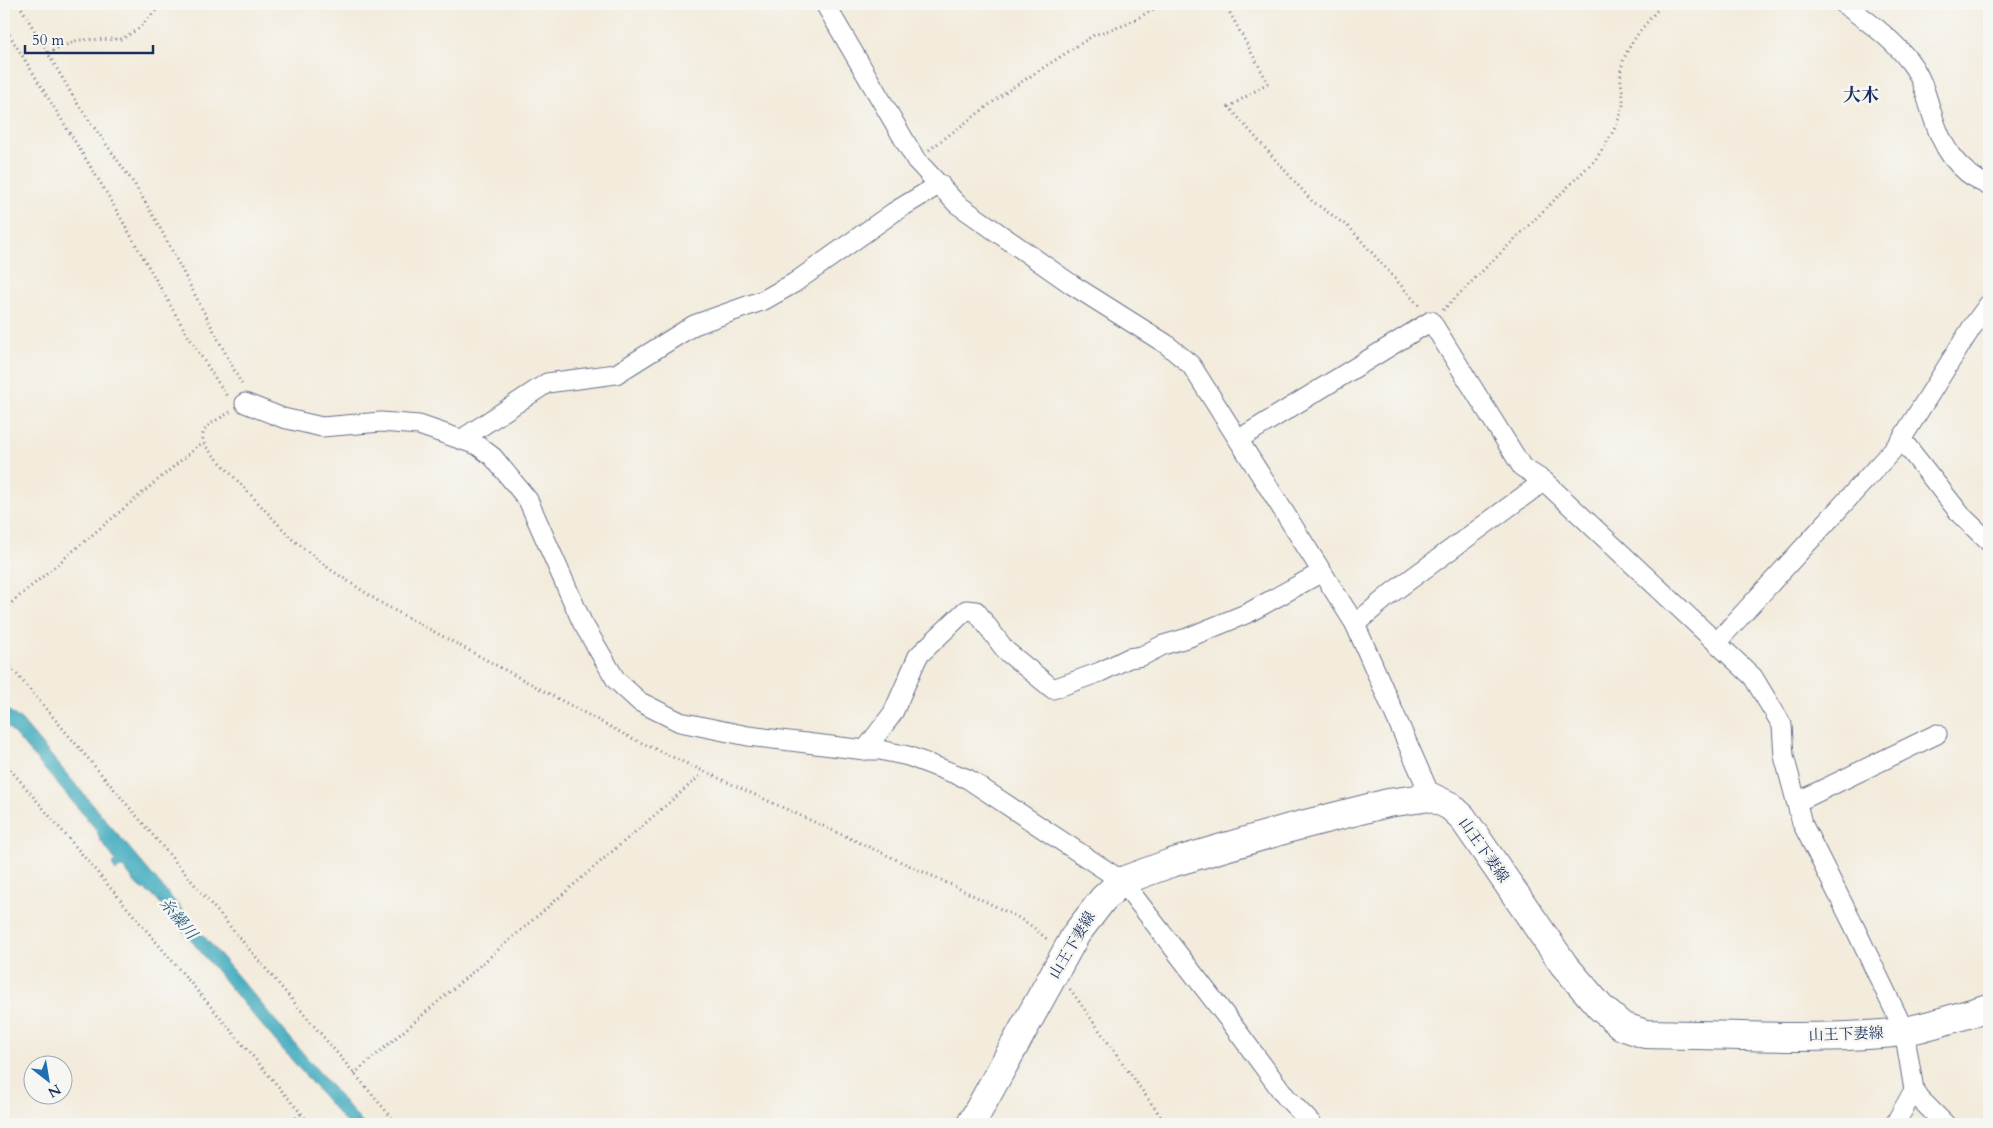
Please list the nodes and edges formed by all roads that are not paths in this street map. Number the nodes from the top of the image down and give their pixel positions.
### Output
1 (825, 4) edge
2 (1844, 4) edge
3 (940, 184) junction
4 (1989, 186) edge
5 (1989, 304) edge
6 (240, 406) road end
7 (462, 439) junction
8 (1240, 439) junction
9 (1899, 443) junction
10 (1544, 481) junction
11 (1989, 542) edge
12 (1322, 572) junction
13 (1355, 624) junction
14 (1717, 642) junction
15 (1937, 734) dead end
16 (866, 750) junction
17 (1431, 797) junction
18 (1796, 802) junction
19 (1122, 881) junction
20 (1989, 1008) edge
21 (1904, 1030) junction
22 (1914, 1090) junction
23 (971, 1124) edge
24 (1312, 1124) edge
25 (1895, 1124) edge
26 (1945, 1124) edge

1 - 3 street
2 - 4 street
3 - 7 street
3 - 8 street
5 - 9 street
6 - 7 street
7 - 16 street
8 - 10 street
8 - 12 street
9 - 11 street
9 - 14 street
10 - 13 street
10 - 14 street
12 - 13 street
12 - 16 street
13 - 17 street
14 - 18 street
15 - 18 street
16 - 19 street
17 - 19 main road, 山王下妻線
17 - 21 main road, 山王下妻線
18 - 21 street
19 - 23 main road, 山王下妻線
19 - 24 street
20 - 21 main road, 山王下妻線
21 - 22 street
22 - 25 street
22 - 26 street

